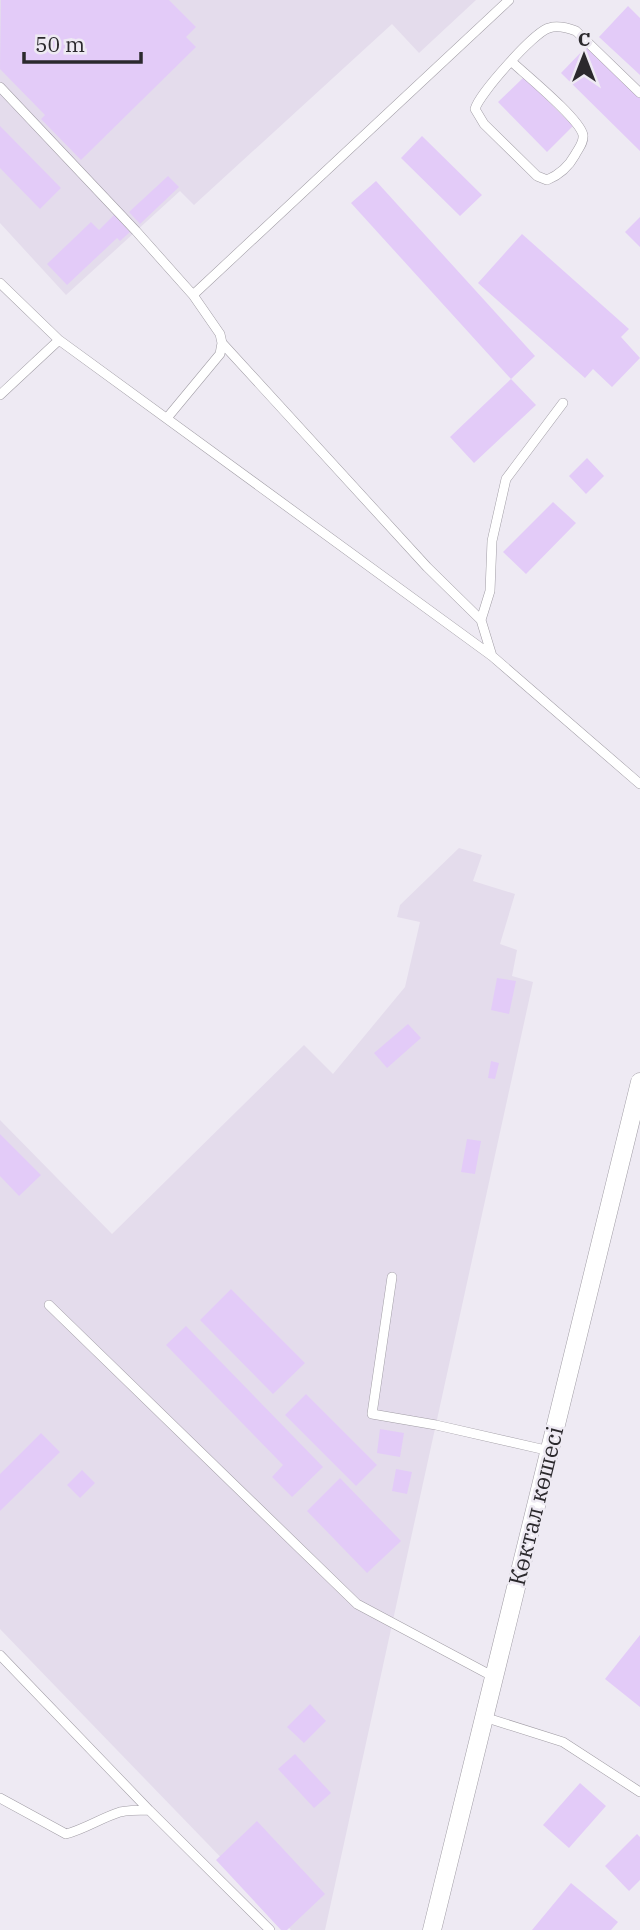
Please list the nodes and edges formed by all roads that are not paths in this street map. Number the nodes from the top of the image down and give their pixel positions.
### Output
1 (509, 0) edge
2 (512, 62) junction
3 (0, 87) edge
4 (640, 93) edge
5 (0, 283) edge
6 (193, 295) junction
7 (59, 340) junction
8 (222, 343) junction
9 (0, 395) edge
10 (563, 403) dead end
11 (167, 418) junction
12 (481, 620) junction
13 (492, 656) junction
14 (640, 784) edge
15 (640, 1082) edge
16 (635, 1123) edge
17 (392, 1277) dead end
18 (49, 1305) dead end
19 (550, 1451) junction
20 (0, 1654) edge
21 (494, 1677) junction
22 (484, 1717) junction
23 (640, 1792) edge
24 (0, 1798) edge
25 (149, 1810) junction
26 (270, 1930) edge
27 (432, 1930) edge

1 - 6 lane
2 - 2 lane
2 - 4 lane
3 - 6 lane
5 - 7 lane
6 - 8 lane
7 - 9 lane
7 - 11 lane
8 - 11 lane
8 - 12 lane
10 - 12 lane
11 - 13 lane
12 - 13 lane
13 - 14 lane
15 - 16 street, Көктал көшесі
16 - 19 street, Көктал көшесі
17 - 19 lane
18 - 21 lane
19 - 21 street, Көктал көшесі
20 - 25 lane
21 - 22 street, Көктал көшесі
22 - 23 lane
22 - 27 street, Көктал көшесі
24 - 25 lane
25 - 26 lane

